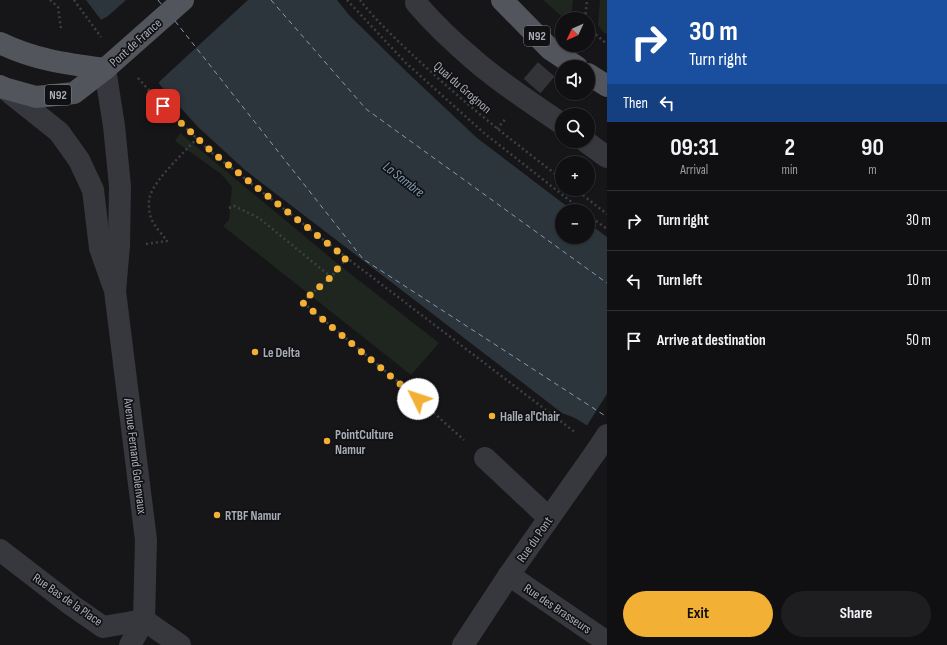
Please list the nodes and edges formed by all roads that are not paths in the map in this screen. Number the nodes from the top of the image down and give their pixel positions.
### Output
1 (183, 0) edge
2 (502, 0) edge
3 (416, 3) dead end
4 (0, 43) edge
5 (567, 60) edge
6 (105, 68) junction
7 (595, 78) edge
8 (607, 86) edge
9 (2, 87) edge
10 (555, 119) edge
11 (595, 148) edge
12 (607, 157) edge
13 (115, 291) junction
14 (607, 435) edge
15 (485, 458) road end
16 (549, 518) junction
17 (0, 550) edge
18 (509, 575) junction
19 (144, 620) junction
20 (607, 642) edge
21 (130, 645) edge
22 (180, 645) edge
23 (463, 645) edge

1 - 6 main road, Pont de France / N92, bridge
2 - 5 main road, N92
3 - 10 street
4 - 6 main road
6 - 9 main road, N92
6 - 13 street, Avenue Fernand Golenvaux
7 - 8 main road
9 - 13 street, Avenue Fernand Golenvaux
11 - 12 street
13 - 19 street, Avenue Fernand Golenvaux
14 - 16 street, Rue du Pont, bridge
15 - 16 street
16 - 18 street, Rue du Pont
17 - 19 street, Rue Bas de la Place
18 - 20 street, Rue des Brasseurs
18 - 23 street, Rue du Pont
19 - 21 street
19 - 22 street

